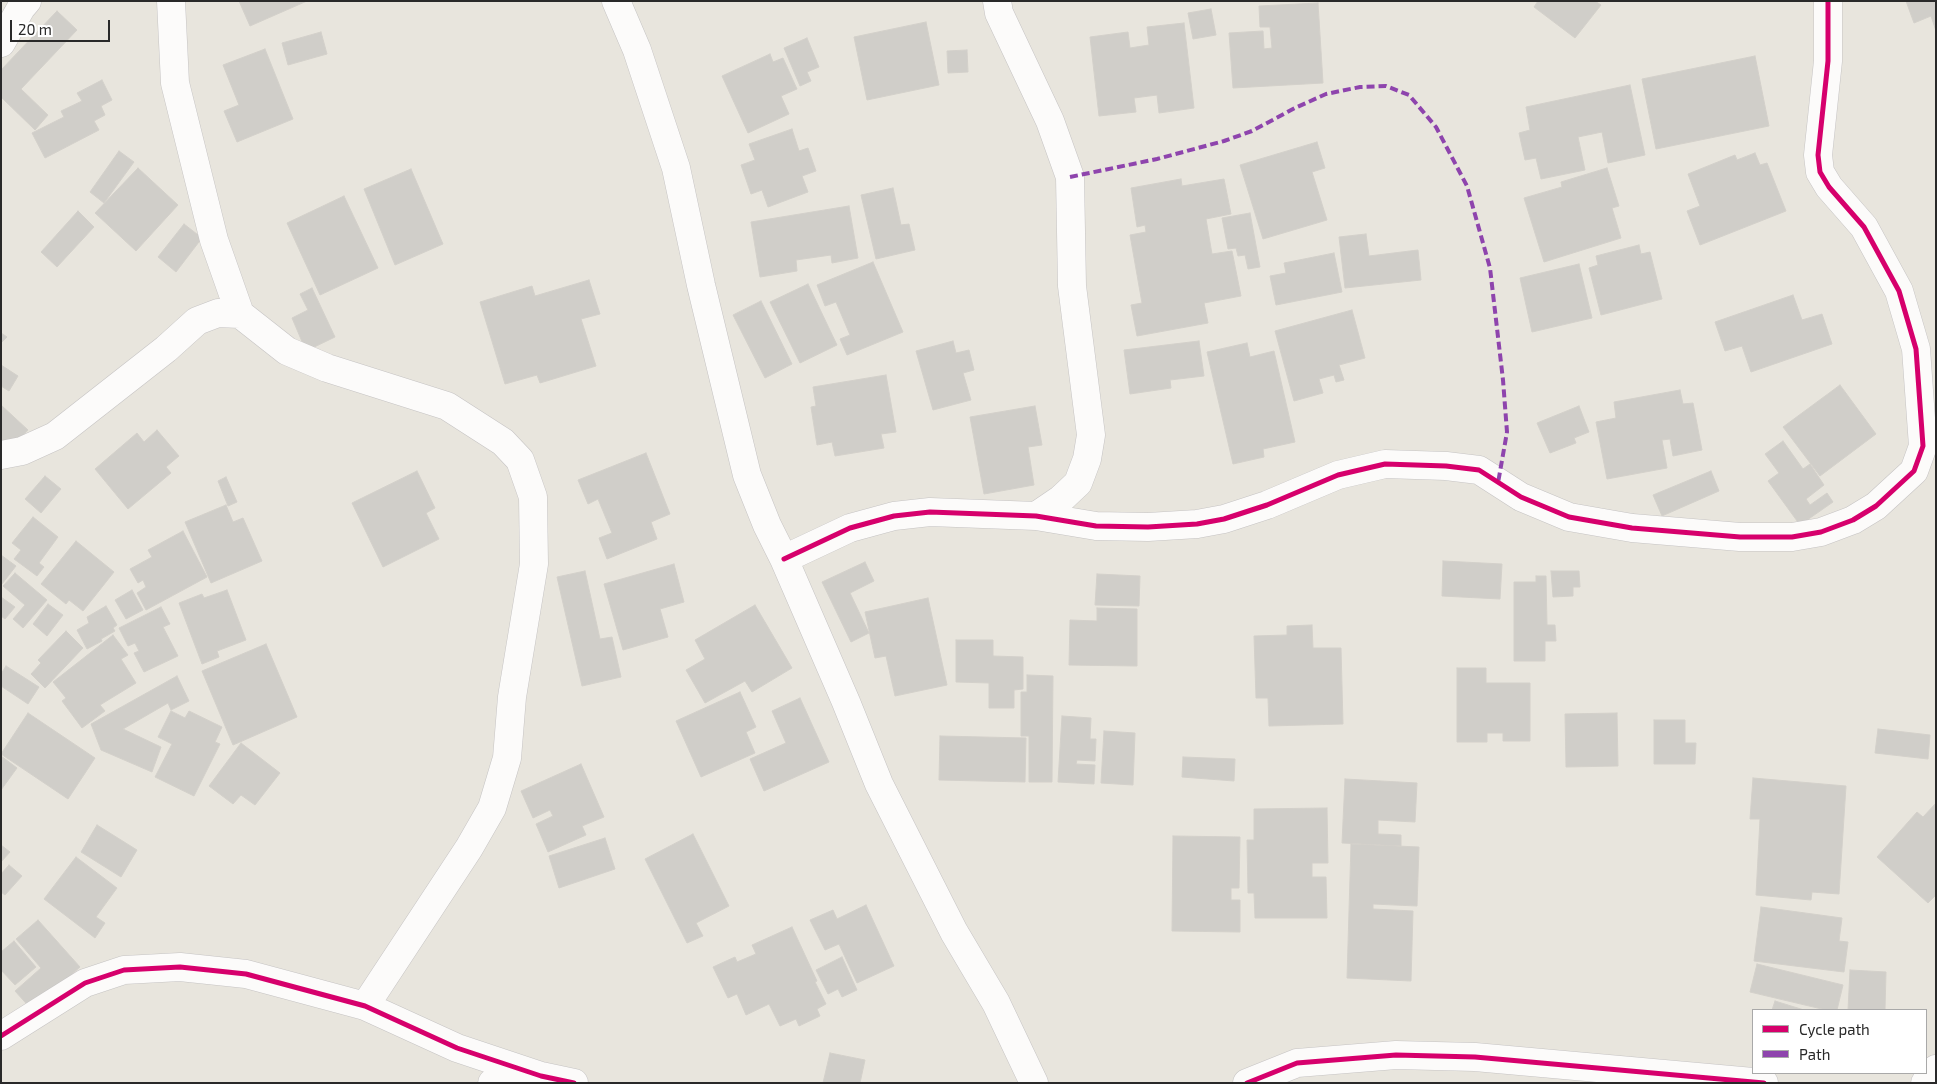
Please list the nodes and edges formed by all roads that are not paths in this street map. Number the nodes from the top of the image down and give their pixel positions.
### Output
1 (27, 1) edge
2 (171, 1) edge
3 (616, 1) edge
4 (997, 1) edge
5 (1828, 1) edge
6 (1, 43) edge
7 (240, 314) junction
8 (1, 455) edge
9 (1036, 516) junction
10 (784, 559) junction
11 (366, 1006) junction
12 (1, 1036) edge
13 (1936, 1068) edge
14 (541, 1076) junction
15 (492, 1083) edge
16 (574, 1083) edge
17 (1034, 1083) edge
18 (1247, 1083) edge
19 (1764, 1083) edge
20 (1925, 1083) edge

1 - 6 street
2 - 7 street
3 - 10 street
4 - 9 street
5 - 9 street
7 - 8 street
7 - 11 street
9 - 10 street
10 - 17 street
11 - 12 street
11 - 14 street
13 - 20 street
14 - 15 street
14 - 16 street
18 - 19 street

